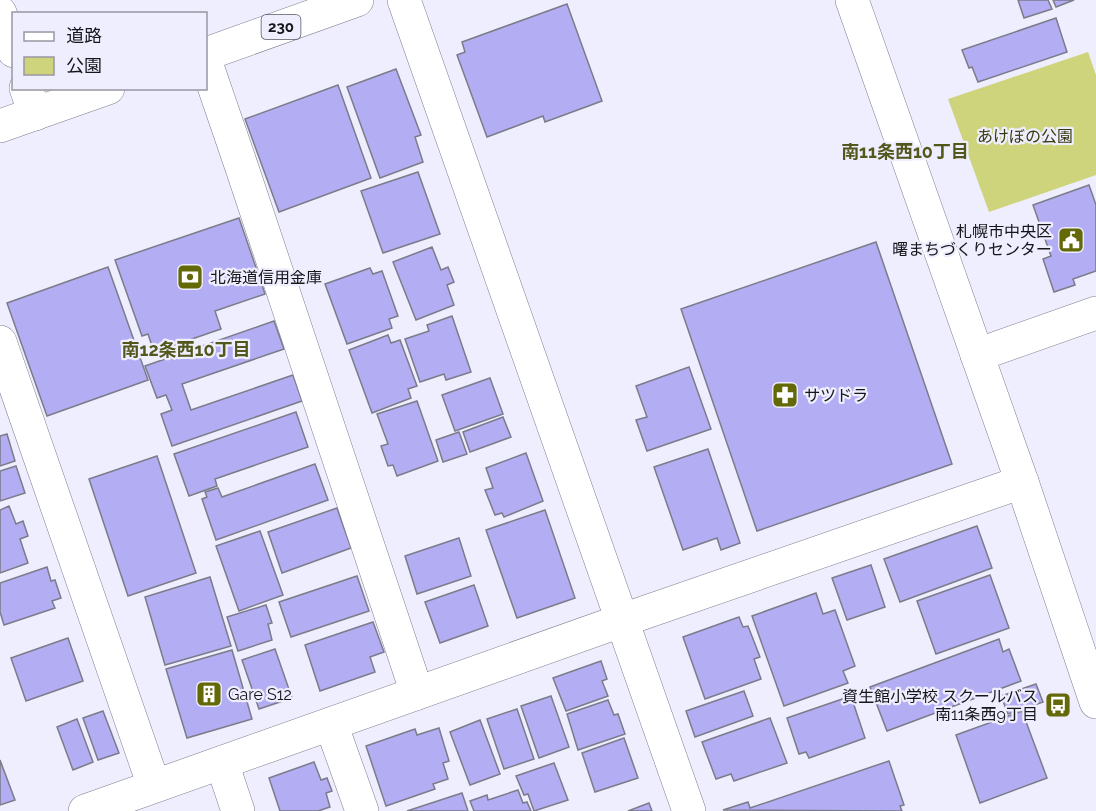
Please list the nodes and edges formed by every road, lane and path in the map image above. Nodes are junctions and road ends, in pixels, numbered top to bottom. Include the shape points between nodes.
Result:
1 (404, 0) edge
2 (852, 0) edge
3 (341, 3) edge
4 (0, 13) edge
5 (12, 46) edge
6 (207, 54) edge
7 (207, 66) edge
8 (96, 90) edge
9 (31, 101) edge
10 (0, 126) edge
11 (1096, 313) edge
12 (0, 342) edge
13 (977, 355) junction
14 (1022, 482) junction
15 (621, 621) junction
16 (417, 693) junction
17 (1096, 702) edge
18 (331, 724) junction
19 (222, 763) junction
20 (154, 786) junction
21 (85, 811) edge
22 (238, 811) edge
23 (362, 811) edge
24 (689, 811) edge

1 - 15 main road
2 - 13 main road
3 - 6 main road, 230
4 - 5 main road
7 - 16 main road
8 - 9 main road
9 - 10 main road
11 - 13 main road
12 - 20 main road
13 - 14 main road
14 - 15 main road
14 - 17 main road
15 - 16 main road
15 - 24 main road
16 - 18 main road
18 - 19 main road
18 - 23 main road
19 - 20 main road
19 - 22 main road
20 - 21 main road

